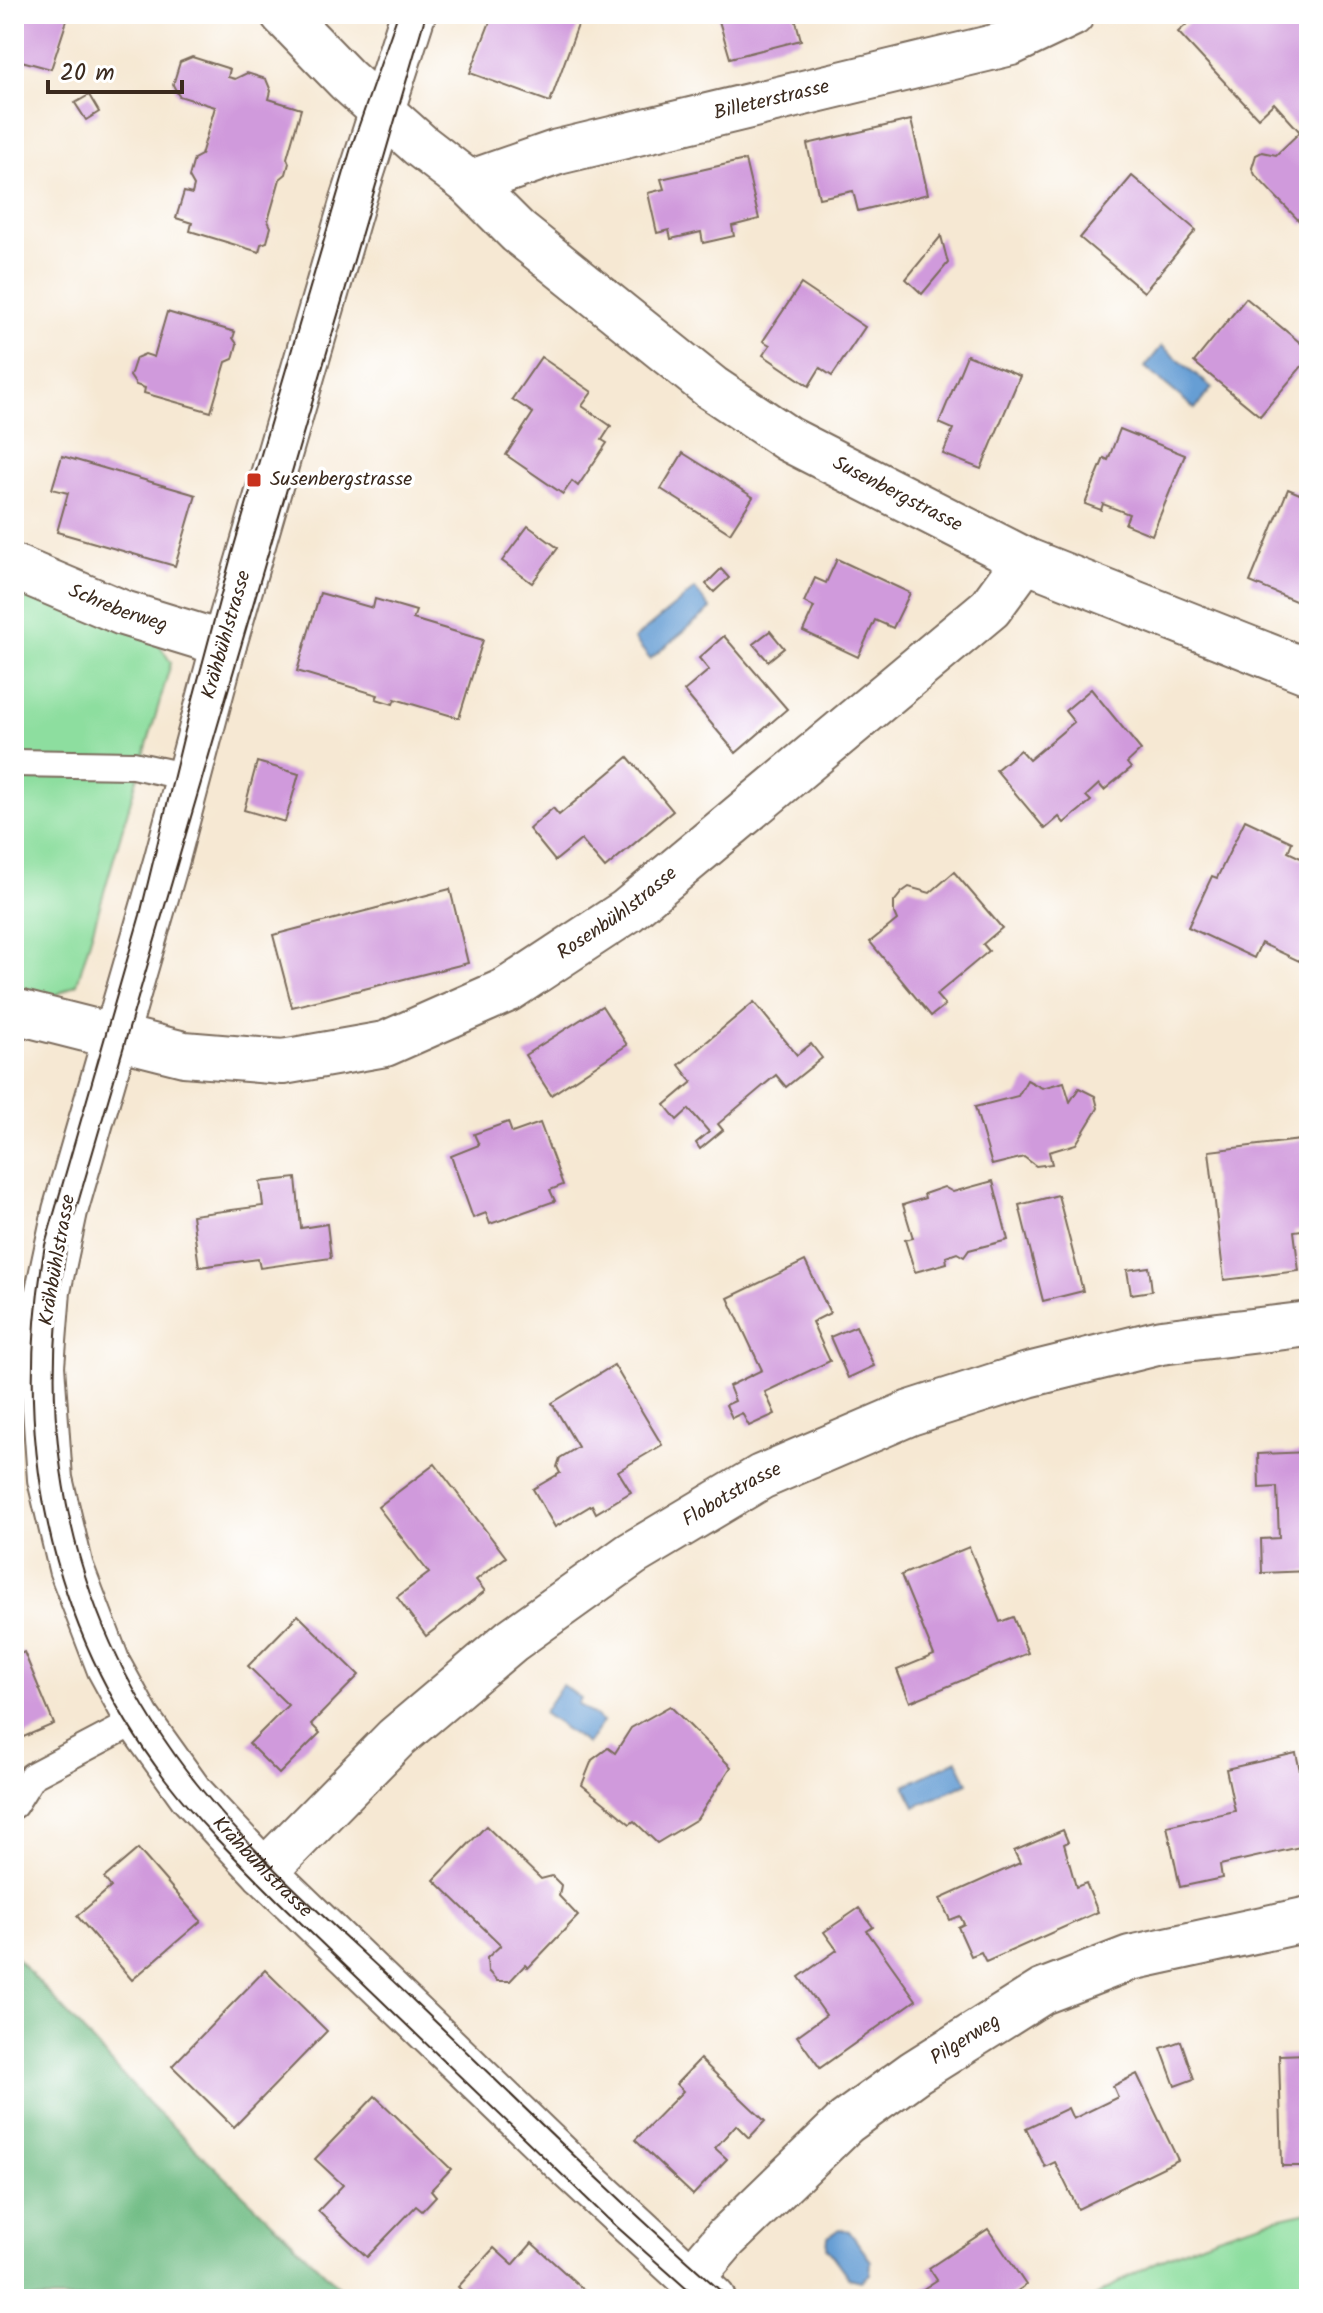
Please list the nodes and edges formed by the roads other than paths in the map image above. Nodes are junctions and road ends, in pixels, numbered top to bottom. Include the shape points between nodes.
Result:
1 (283, 14) edge
2 (413, 14) edge
3 (1072, 14) edge
4 (380, 109) junction
5 (469, 183) junction
6 (1025, 560) junction
7 (14, 567) edge
8 (224, 644) junction
9 (1309, 672) edge
10 (14, 763) edge
11 (188, 777) junction
12 (14, 1011) edge
13 (115, 1036) junction
14 (1309, 1324) edge
15 (138, 1720) junction
16 (14, 1805) edge
17 (264, 1872) junction
18 (1309, 1919) edge
19 (702, 2289) edge

1 - 4 street, Susenbergstrasse
2 - 4 street, Krähbühlstrasse
3 - 5 street, Billeterstrasse via 1011,43 558,152
4 - 5 street, Susenbergstrasse
4 - 8 street, Krähbühlstrasse
5 - 6 street, Susenbergstrasse via 518,232 724,397 788,439
6 - 9 street, Susenbergstrasse
6 - 13 street, Rosenbühlstrasse via 990,608 627,911 507,990 385,1044 283,1062 184,1054
7 - 8 street, Schreberweg via 123,613
8 - 11 street, Krähbühlstrasse
10 - 11 lane via 133,765
11 - 13 street, Krähbühlstrasse
12 - 13 street, Rosenbühlstrasse
13 - 15 street, Krähbühlstrasse via 56,1246 45,1326 43,1400 50,1479 71,1568 109,1667
14 - 17 street, Flobotstrasse via 1161,1342 1028,1375 910,1413 761,1477 632,1554 512,1640 396,1738
15 - 16 lane via 32,1776
15 - 17 street, Krähbühlstrasse via 198,1802
17 - 19 street, Krähbühlstrasse
18 - 19 street, Pilgerweg via 1130,1958 1042,1992 846,2122 726,2238

